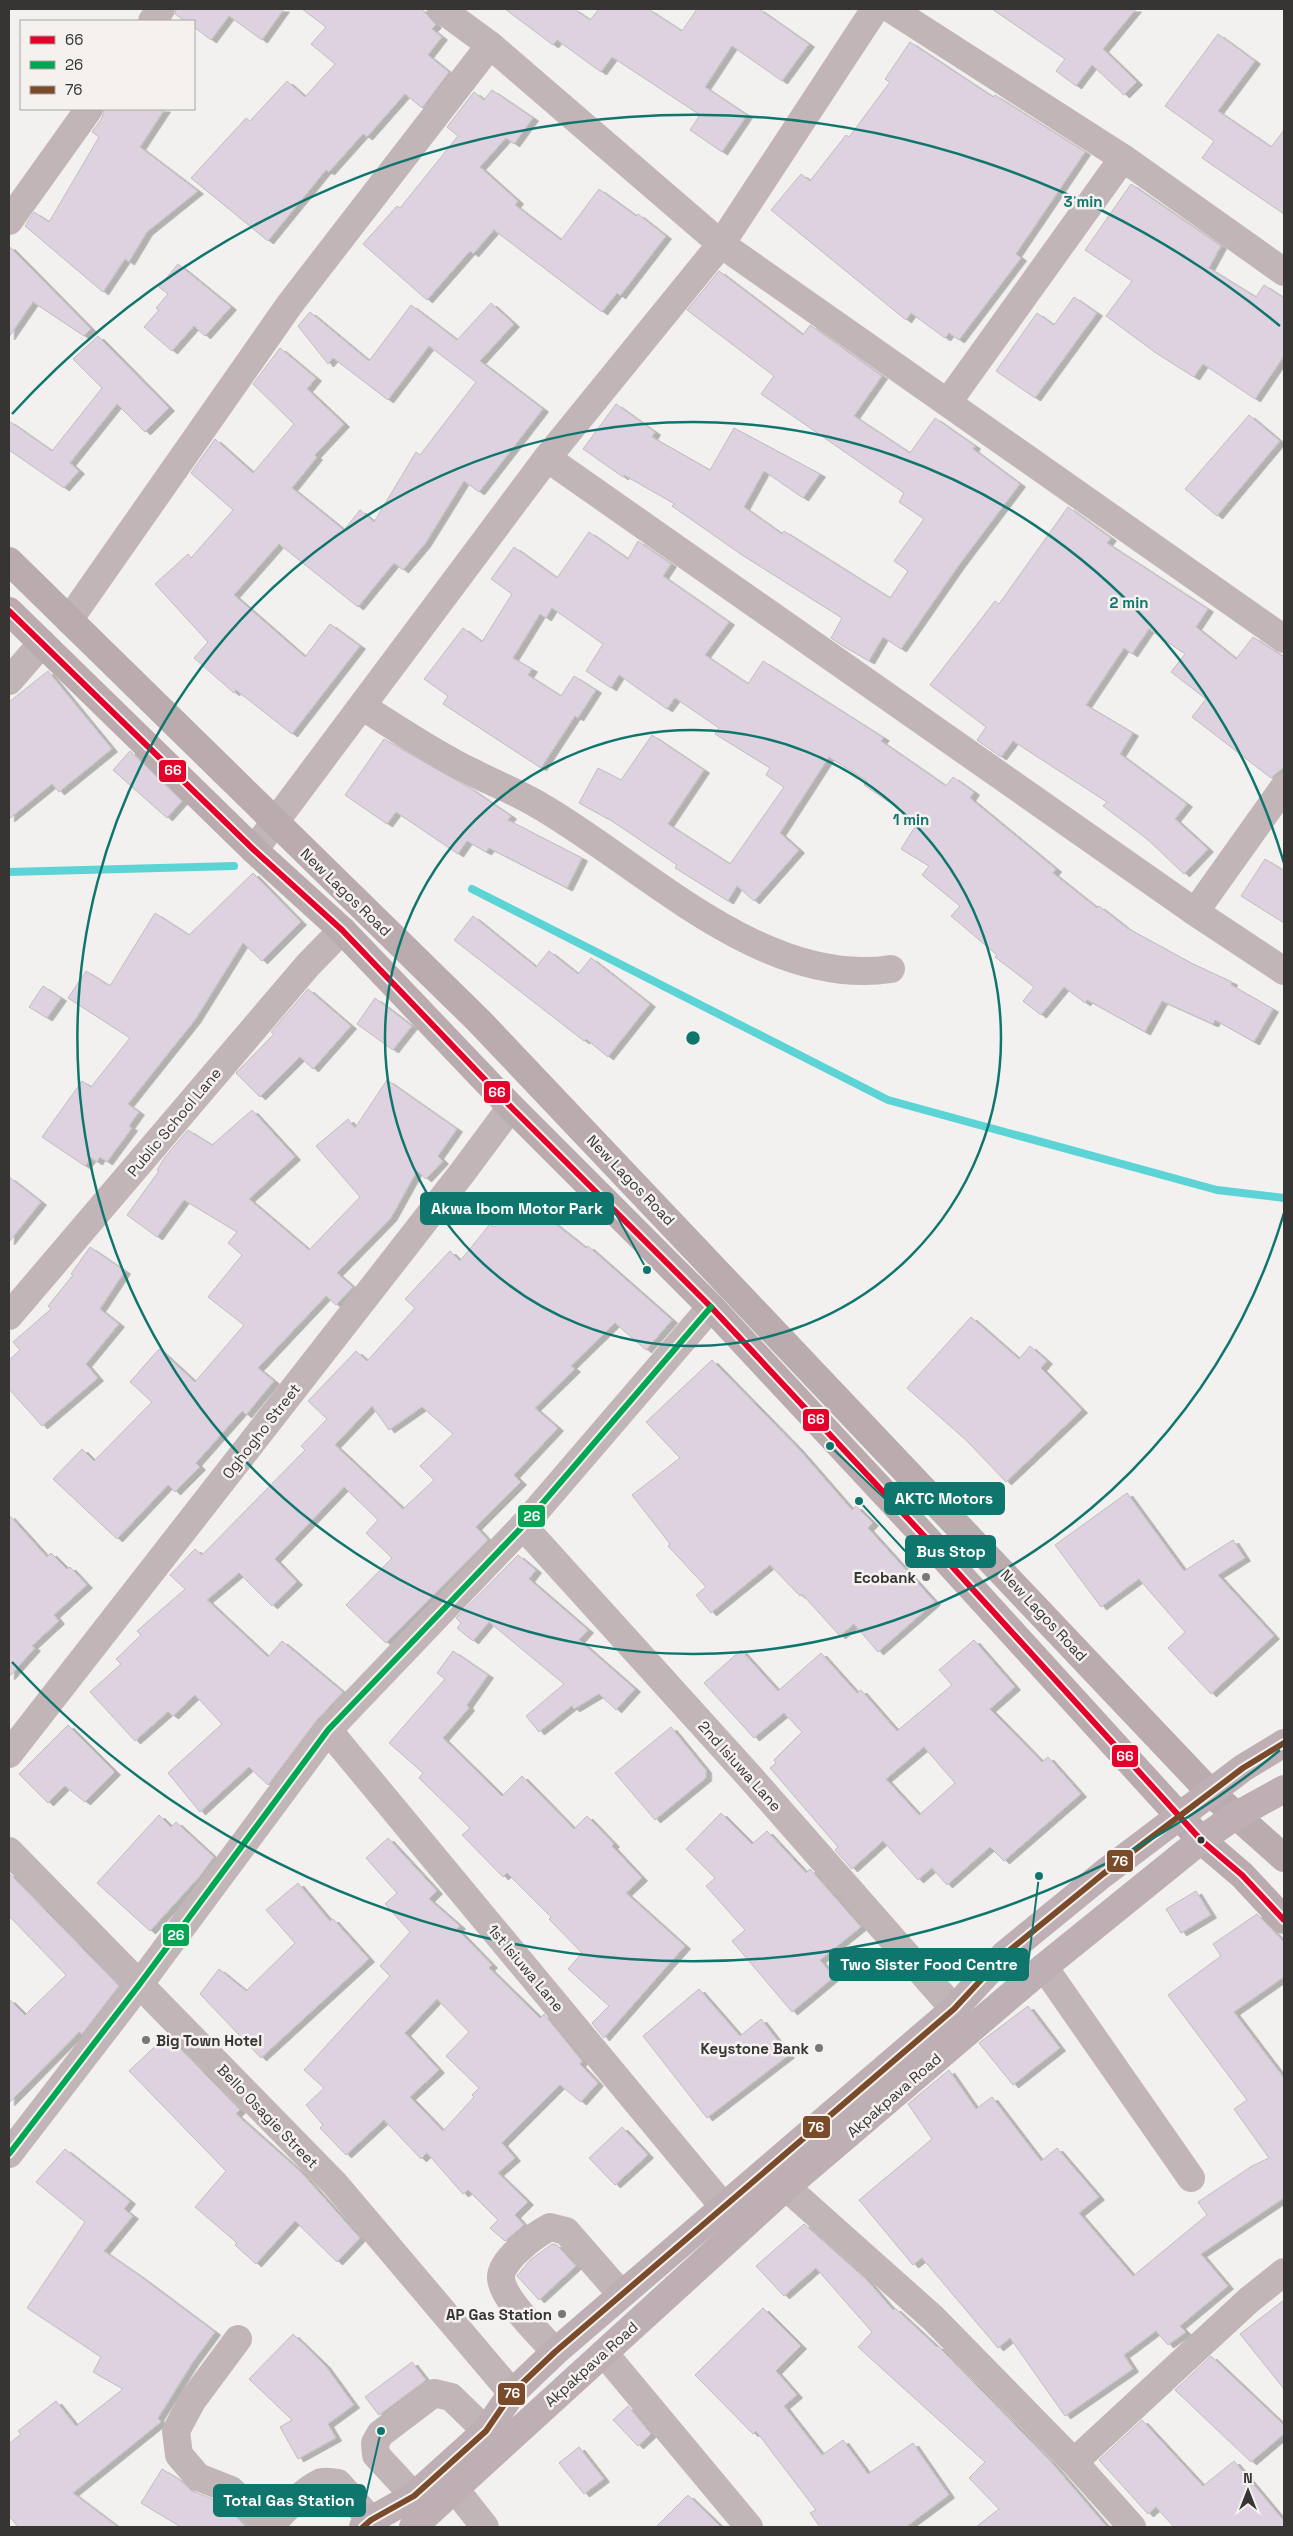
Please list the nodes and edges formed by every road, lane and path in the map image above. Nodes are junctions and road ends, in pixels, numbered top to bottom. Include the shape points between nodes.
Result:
1 (161, 9) edge
2 (441, 9) edge
3 (875, 9) edge
4 (891, 9) edge
5 (153, 20) edge
6 (490, 45) junction
7 (88, 110) edge
8 (1123, 158) junction
9 (9, 221) edge
10 (721, 244) junction
11 (1284, 272) edge
12 (948, 402) junction
13 (547, 458) junction
14 (9, 561) edge
15 (9, 611) edge
16 (69, 620) junction
17 (1284, 639) edge
18 (42, 643) junction
19 (9, 681) edge
20 (362, 707) junction
21 (1284, 787) edge
22 (275, 822) junction
23 (254, 850) junction
24 (1195, 912) junction
25 (342, 930) junction
26 (891, 969) dead end
27 (1284, 970) edge
28 (511, 1107) junction
29 (711, 1307) junction
30 (9, 1316) edge
31 (523, 1526) junction
32 (328, 1730) junction
33 (1284, 1743) edge
34 (9, 1754) edge
35 (1284, 1789) edge
36 (1211, 1793) junction
37 (1180, 1816) junction
38 (1235, 1816) junction
39 (1201, 1840) junction
40 (9, 1851) edge
41 (1284, 1858) edge
42 (1284, 1920) edge
43 (1044, 1967) junction
44 (140, 1985) junction
45 (954, 2009) junction
46 (9, 2154) edge
47 (1191, 2178) dead end
48 (786, 2187) junction
49 (723, 2206) junction
50 (1284, 2272) edge
51 (620, 2294) junction
52 (238, 2339) dead end
53 (555, 2352) junction
54 (604, 2353) junction
55 (512, 2393) junction
56 (486, 2431) junction
57 (1074, 2462) junction
58 (454, 2489) junction
59 (414, 2496) junction
60 (367, 2524) edge
61 (262, 2527) edge
62 (273, 2527) edge
63 (413, 2527) edge
64 (485, 2527) edge
65 (749, 2527) edge
66 (1132, 2527) edge

1 - 5 street
2 - 6 street
3 - 10 street
4 - 8 street
6 - 10 street
6 - 16 street via 290,304
7 - 9 street
8 - 11 street
8 - 12 street
10 - 12 street
10 - 13 street
12 - 17 street
13 - 20 street
13 - 24 street
14 - 16 main road, New Lagos Road
15 - 18 main road, New Lagos Road
16 - 22 main road, New Lagos Road
18 - 19 street
18 - 23 main road, New Lagos Road
20 - 22 street
20 - 26 street via 469,771 534,802 648,880 734,933 779,953 824,967 854,972
21 - 24 street
22 - 23 street
22 - 36 main road, New Lagos Road via 479,1021
23 - 25 main road, New Lagos Road
24 - 27 street
25 - 28 main road, New Lagos Road
25 - 30 street, Public School Lane via 308,965
28 - 29 main road, New Lagos Road
28 - 34 street, Oghogho Street
29 - 31 street
29 - 37 main road, New Lagos Road
31 - 32 street
31 - 45 street, 2nd Isiuwa Lane
32 - 44 street
32 - 49 street, 1st Isiuwa Lane
33 - 36 highway, Akpakpava Road via 1243,1768
35 - 38 highway, Akpakpava Road
36 - 37 highway, Akpakpava Road
36 - 38 main road, New Lagos Road
37 - 39 main road, New Lagos Road
37 - 45 highway, Akpakpava Road via 1005,1954
38 - 39 highway, Akpakpava Road
38 - 41 main road, New Lagos Road
39 - 42 main road, New Lagos Road via 1242,1874
39 - 43 highway, Akpakpava Road
40 - 44 street, Bello Osagie Street
43 - 47 street
43 - 48 highway, Akpakpava Road
44 - 46 street
44 - 55 street, Bello Osagie Street via 335,2184
45 - 49 highway, Akpakpava Road
48 - 54 highway, Akpakpava Road
48 - 57 street via 933,2318
49 - 51 highway, Akpakpava Road
50 - 57 street via 1249,2300
51 - 53 highway, Akpakpava Road
51 - 53 street via 566,2231 550,2227 537,2234 507,2261 500,2277 504,2291
52 - 61 street via 192,2401 176,2431 180,2455 198,2477 231,2490 260,2518
53 - 55 highway, Akpakpava Road
54 - 58 highway, Akpakpava Road
54 - 65 street
55 - 56 highway, Akpakpava Road
56 - 59 highway, Akpakpava Road
56 - 59 street via 451,2397 434,2393 380,2434 375,2443 376,2454
57 - 66 street
58 - 63 highway, Akpakpava Road
58 - 64 street
59 - 60 highway, Akpakpava Road
60 - 62 street via 338,2483 321,2482 278,2515

